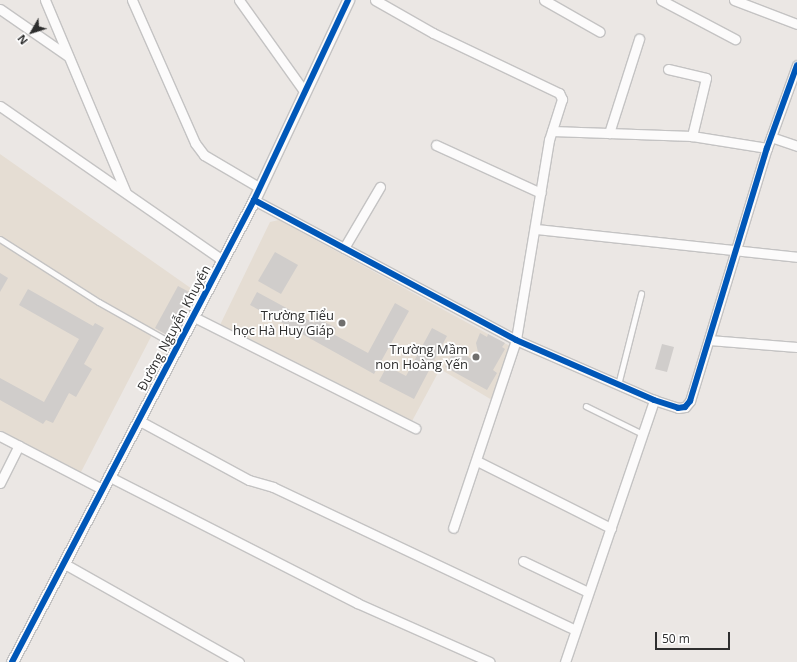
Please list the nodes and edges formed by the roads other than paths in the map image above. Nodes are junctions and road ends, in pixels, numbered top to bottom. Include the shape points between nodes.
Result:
1 (45, 0) edge
2 (132, 0) edge
3 (239, 0) edge
4 (348, 0) edge
5 (375, 0) edge
6 (544, 0) edge
7 (661, 0) edge
8 (734, 0) edge
9 (0, 9) edge
10 (797, 24) edge
11 (600, 32) dead end
12 (639, 39) dead end
13 (735, 39) dead end
14 (68, 56) junction
15 (797, 65) edge
16 (668, 69) dead end
17 (304, 91) junction
18 (0, 106) edge
19 (552, 131) junction
20 (609, 133) junction
21 (692, 136) junction
22 (771, 137) junction
23 (436, 145) dead end
24 (797, 146) edge
25 (767, 148) junction
26 (380, 187) dead end
27 (260, 188) junction
28 (541, 193) junction
29 (127, 194) junction
30 (254, 200) junction
31 (536, 229) junction
32 (0, 239) edge
33 (344, 248) junction
34 (736, 252) junction
35 (797, 257) edge
36 (222, 260) junction
37 (641, 294) dead end
38 (192, 316) junction
39 (516, 340) junction
40 (709, 340) junction
41 (177, 346) junction
42 (797, 347) edge
43 (618, 385) junction
44 (654, 400) junction
45 (586, 406) dead end
46 (138, 420) junction
47 (415, 428) dead end
48 (643, 434) junction
49 (0, 436) edge
50 (19, 445) junction
51 (477, 461) junction
52 (108, 476) junction
53 (0, 483) edge
54 (102, 489) junction
55 (453, 528) dead end
56 (611, 528) junction
57 (523, 561) dead end
58 (64, 563) junction
59 (588, 592) junction
60 (575, 630) junction
61 (12, 662) edge
62 (239, 662) edge
63 (490, 662) edge
64 (565, 662) edge

1 - 14 street
2 - 27 street via 204,155
3 - 17 street
4 - 17 street, Đường Nguyễn Khuyến
5 - 19 street via 433,33 558,93 562,99
6 - 11 street
7 - 13 street
8 - 10 street
9 - 14 street
12 - 20 street
14 - 29 street
15 - 22 street
16 - 21 street via 706,78
17 - 27 street, Đường Nguyễn Khuyến
18 - 29 street
19 - 20 street
19 - 28 street
20 - 21 street
21 - 25 street
22 - 24 street
22 - 25 street
23 - 28 street
25 - 34 street
26 - 33 street
27 - 30 street, Đường Nguyễn Khuyến
28 - 31 street
29 - 36 street
30 - 33 street
30 - 36 street, Đường Nguyễn Khuyến
31 - 34 street
31 - 39 street
32 - 41 lane via 92,298
33 - 39 street
34 - 35 street
34 - 40 street
36 - 38 street, Đường Nguyễn Khuyến
37 - 43 lane
38 - 41 street, Đường Nguyễn Khuyến
38 - 47 street
39 - 43 street
39 - 51 street
40 - 42 street
40 - 44 street via 690,401 685,407 678,408
41 - 46 street, Đường Nguyễn Khuyến
43 - 44 street
44 - 48 street
45 - 48 lane
46 - 52 street, Đường Nguyễn Khuyến
46 - 60 street via 250,480 273,487
48 - 56 street
49 - 50 street
50 - 53 street
50 - 54 street
51 - 55 street
51 - 56 street
52 - 54 street, Đường Nguyễn Khuyến
52 - 63 street via 357,603
54 - 58 street, Đường Nguyễn Khuyến
56 - 59 street
57 - 59 street
58 - 61 street, Đường Nguyễn Khuyến
58 - 62 street
59 - 60 street
60 - 64 street

